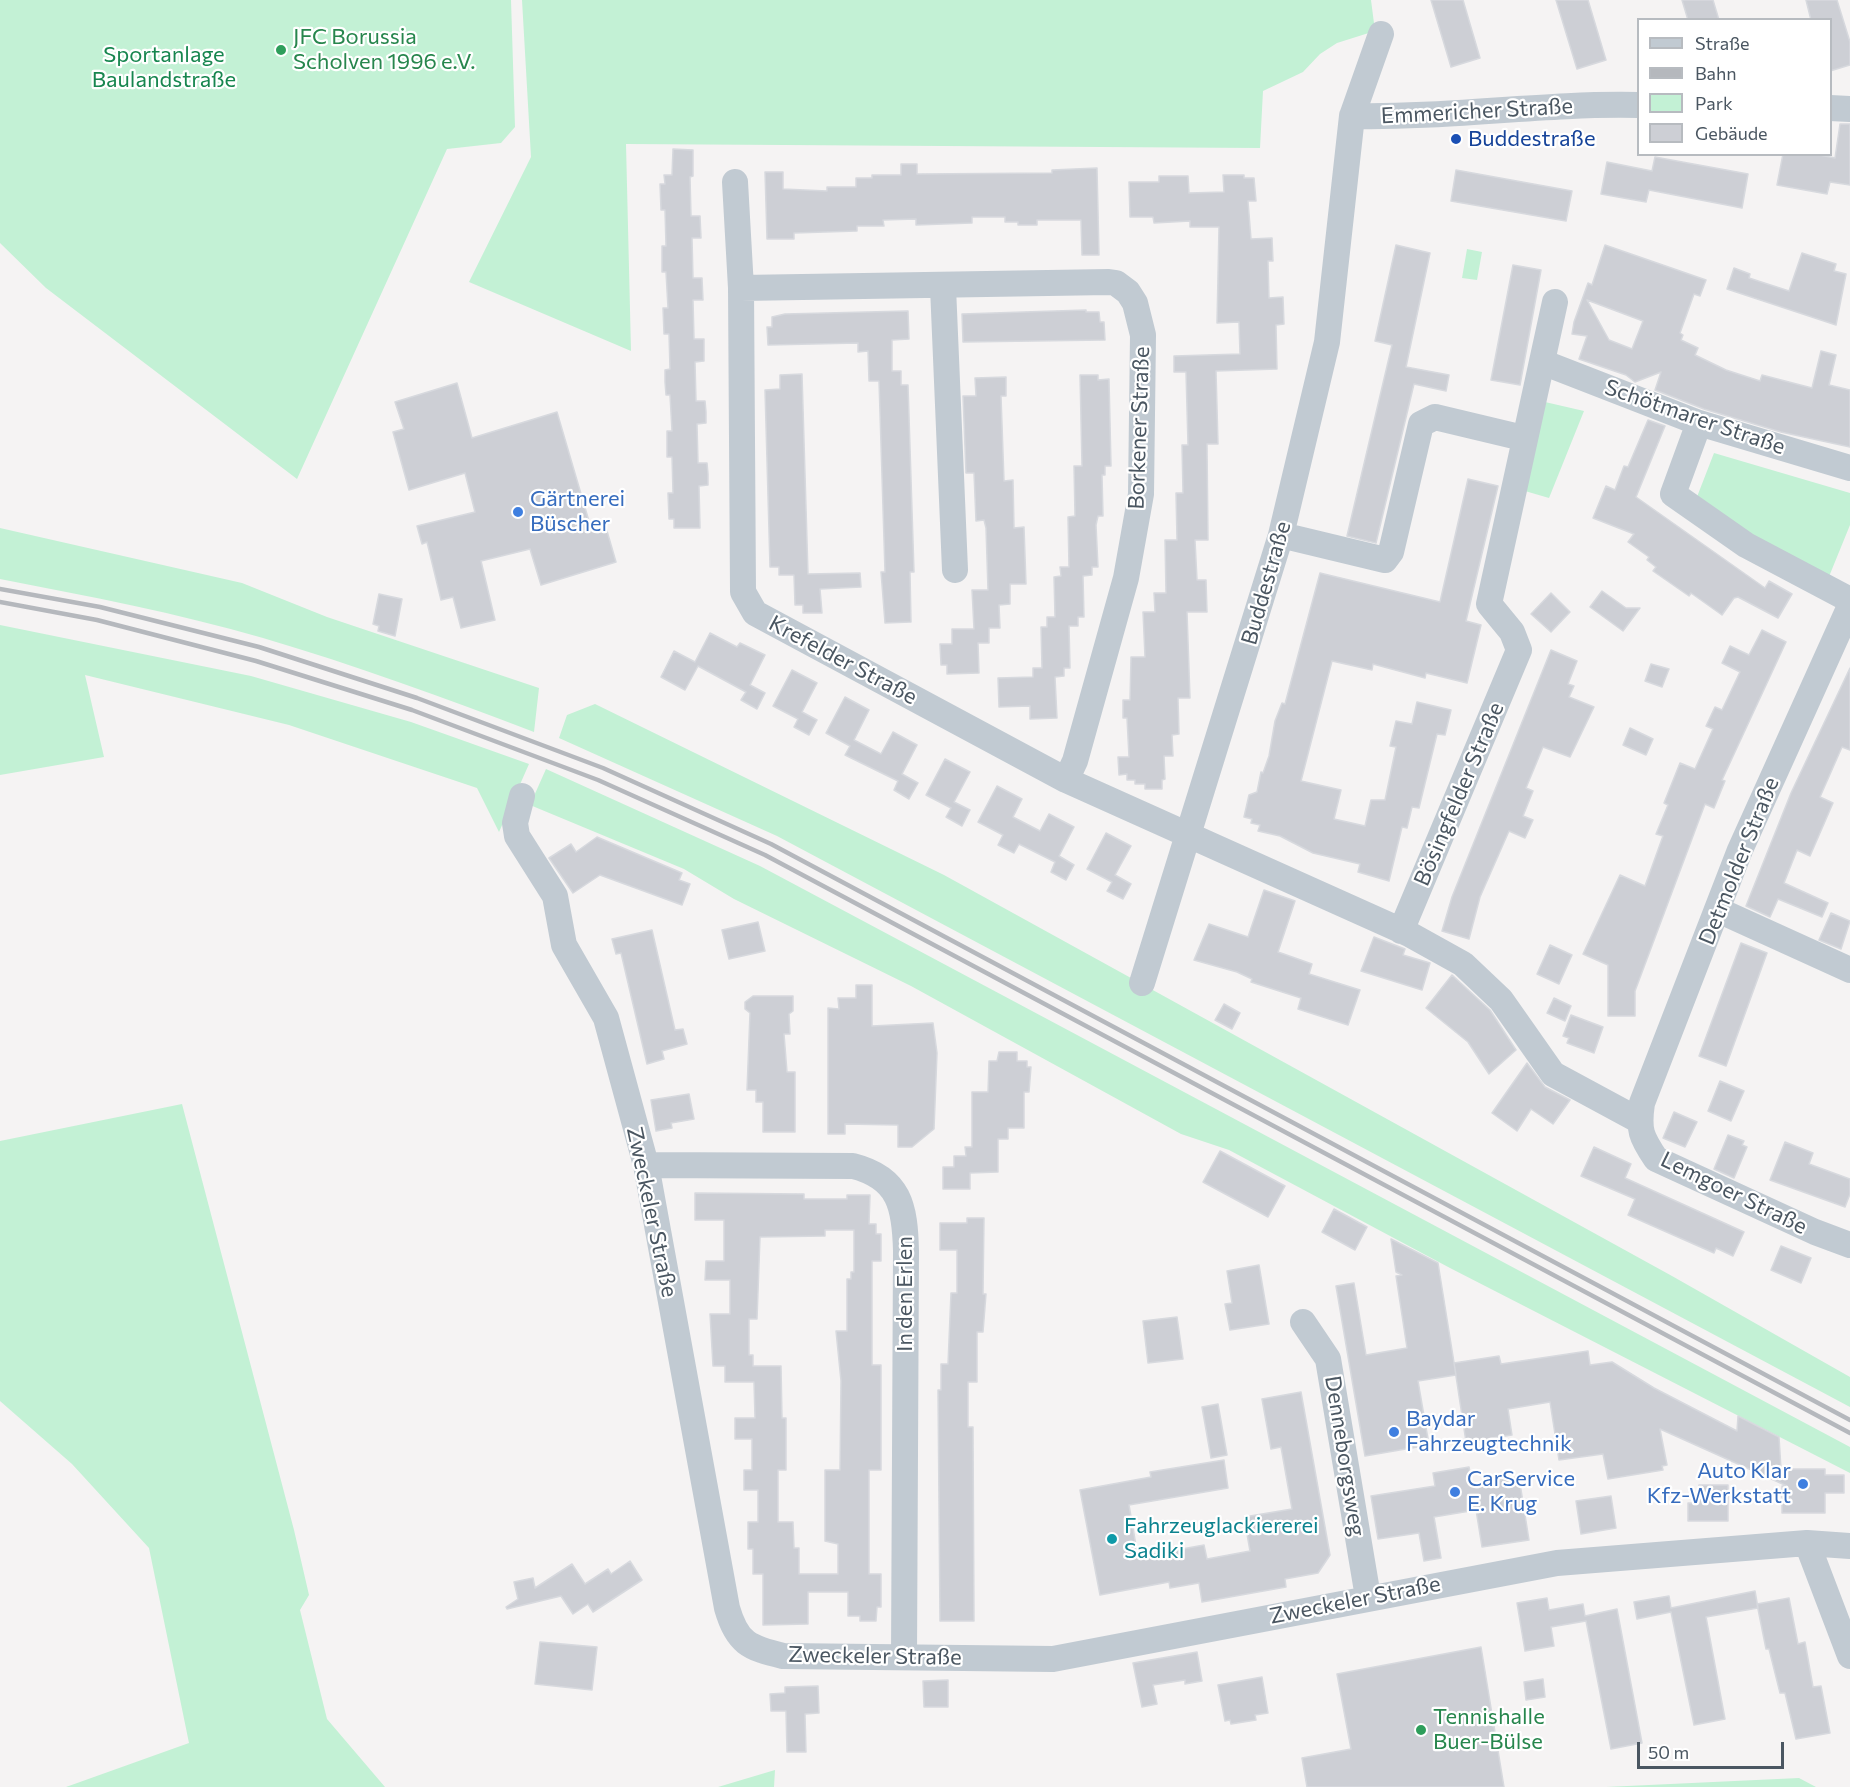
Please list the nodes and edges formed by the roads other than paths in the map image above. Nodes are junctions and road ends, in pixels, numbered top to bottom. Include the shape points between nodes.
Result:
1 (1381, 34) dead end
2 (1637, 105) edge
3 (1832, 108) edge
4 (1850, 109) edge
5 (1352, 116) junction
6 (735, 182) dead end
7 (943, 287) junction
8 (741, 288) junction
9 (1555, 302) dead end
10 (1542, 362) junction
11 (1699, 423) junction
12 (1523, 438) junction
13 (1850, 468) edge
14 (1281, 535) junction
15 (955, 570) dead end
16 (1850, 600) edge
17 (1850, 606) edge
18 (1066, 780) junction
19 (522, 796) dead end
20 (1189, 837) junction
21 (1718, 910) junction
22 (1401, 931) junction
23 (1850, 970) edge
24 (1142, 983) dead end
25 (1640, 1121) junction
26 (646, 1165) junction
27 (1850, 1245) edge
28 (1304, 1322) dead end
29 (1807, 1543) junction
30 (1850, 1545) edge
31 (1368, 1597) junction
32 (904, 1656) junction
33 (1850, 1656) edge

1 - 5 street, Buddestraße
2 - 5 street, Emmericher Straße via 1505,109 1411,117
3 - 4 street
5 - 14 street, Buddestraße via 1327,342
6 - 8 street, Krefelder Straße
7 - 8 street, Borkener Straße
7 - 15 street
7 - 18 street, Borkener Straße via 1116,283 1135,303 1143,335 1141,494 1126,578 1075,761
8 - 18 street, Krefelder Straße via 743,592 755,613
9 - 10 street, Bösingfelder Straße
10 - 11 street, Schötmarer Straße
10 - 12 street, Bösingfelder Straße
11 - 13 street, Schötmarer Straße
11 - 16 street via 1673,494 1746,546
12 - 14 street via 1435,417 1421,424 1385,560
12 - 22 street, Bösingfelder Straße via 1489,604 1512,632 1519,650
14 - 20 street, Buddestraße
17 - 21 street, Detmolder Straße via 1740,850
18 - 20 street, Krefelder Straße
19 - 26 street, Zweckeler Straße via 515,823 517,836 555,896 564,945 606,1018
20 - 22 street
20 - 24 street, Buddestraße
21 - 23 street
21 - 25 street, Detmolder Straße via 1642,1103
22 - 25 street via 1463,964 1493,993 1552,1074
25 - 27 street, Lemgoer Straße via 1642,1138 1656,1159
26 - 32 street, Zweckeler Straße via 733,1629 744,1642 783,1656
26 - 32 street, In den Erlen via 853,1166 869,1170 894,1189 904,1218 906,1251
28 - 31 street, Denneborgsweg via 1328,1359
29 - 30 street, Zweckeler Straße
29 - 31 street, Zweckeler Straße via 1557,1563
29 - 33 street
31 - 32 street, Zweckeler Straße via 1053,1659

